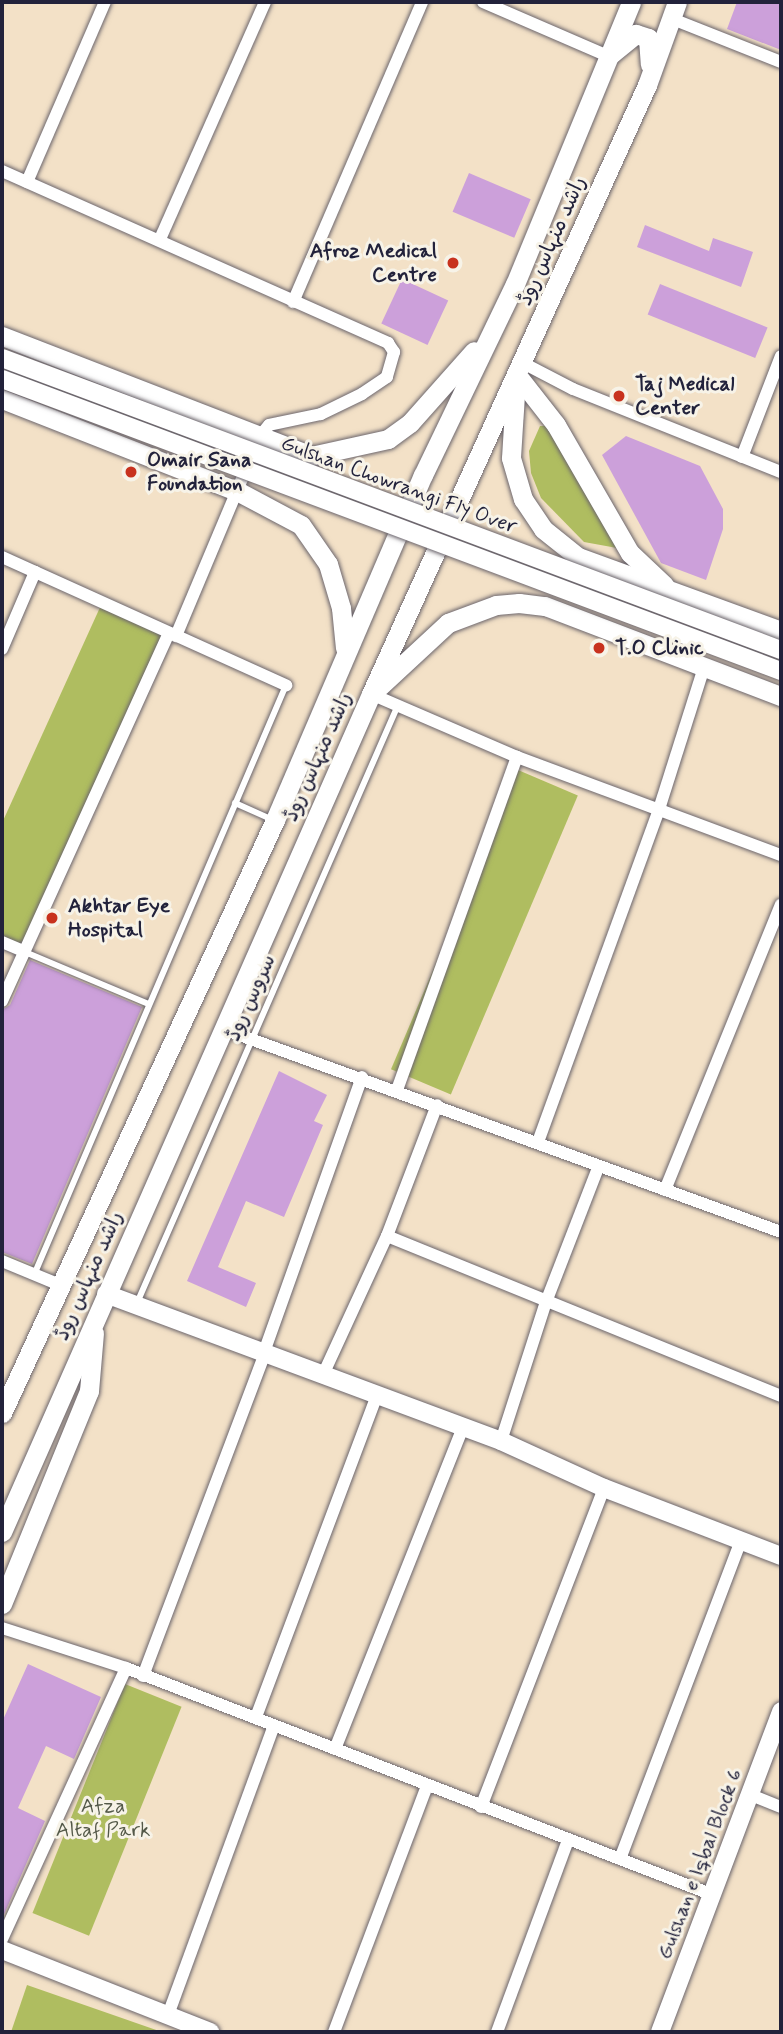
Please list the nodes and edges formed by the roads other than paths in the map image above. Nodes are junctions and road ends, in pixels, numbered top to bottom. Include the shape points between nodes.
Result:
1 (105, 2) edge
2 (265, 2) edge
3 (422, 2) edge
4 (483, 2) edge
5 (631, 2) edge
6 (674, 10) edge
7 (608, 56) junction
8 (781, 62) edge
9 (647, 85) junction
10 (2, 171) edge
11 (27, 182) junction
12 (160, 239) junction
13 (293, 302) junction
14 (492, 329) junction
15 (2, 336) edge
16 (781, 356) edge
17 (2, 358) edge
18 (520, 369) junction
19 (2, 379) edge
20 (2, 399) edge
21 (260, 436) junction
22 (742, 457) junction
23 (781, 472) edge
24 (239, 492) junction
25 (2, 557) edge
26 (35, 572) junction
27 (673, 593) junction
28 (781, 631) edge
29 (173, 634) junction
30 (2, 649) edge
31 (345, 649) junction
32 (781, 650) edge
33 (704, 667) junction
34 (781, 671) edge
35 (286, 685) joint
36 (371, 694) junction
37 (781, 696) edge
38 (398, 705) junction
39 (517, 757) junction
40 (235, 803) junction
41 (660, 806) junction
42 (275, 820) junction
43 (781, 855) edge
44 (781, 905) edge
45 (2, 942) edge
46 (25, 952) junction
47 (2, 1001) edge
48 (149, 1004) junction
49 (223, 1028) junction
50 (251, 1042) junction
51 (362, 1077) junction
52 (397, 1090) junction
53 (437, 1105) junction
54 (538, 1143) junction
55 (598, 1168) junction
56 (665, 1190) junction
57 (781, 1231) edge
58 (387, 1236) junction
59 (2, 1261) edge
60 (34, 1275) junction
61 (60, 1285) junction
62 (106, 1294) junction
63 (546, 1302) junction
64 (136, 1305) junction
65 (96, 1318) junction
66 (263, 1355) junction
67 (322, 1377) junction
68 (377, 1395) junction
69 (781, 1396) edge
70 (2, 1413) edge
71 (463, 1427) junction
72 (501, 1441) junction
73 (604, 1488) junction
74 (2, 1532) edge
75 (741, 1541) junction
76 (781, 1556) edge
77 (2, 1604) edge
78 (2, 1628) edge
79 (126, 1668) junction
80 (143, 1676) junction
81 (781, 1711) edge
82 (256, 1717) junction
83 (274, 1726) junction
84 (335, 1749) junction
85 (427, 1786) junction
86 (751, 1796) junction
87 (481, 1807) junction
88 (781, 1807) edge
89 (568, 1840) junction
90 (620, 1859) junction
91 (713, 1895) junction
92 (2, 1939) edge
93 (2, 1950) edge
94 (168, 2015) junction
95 (211, 2032) edge
96 (334, 2032) edge
97 (498, 2032) edge
98 (660, 2032) edge

1 - 11 street
2 - 12 street
3 - 13 street
4 - 7 street
5 - 7 main road, راشد منہاس روڈ
6 - 8 street
6 - 9 main road, راشد منہاس روڈ
7 - 9 main road via 636,34 648,38 652,48
7 - 14 main road, راشد منہاس روڈ
9 - 18 main road, راشد منہاس روڈ
10 - 11 street
11 - 12 street
12 - 13 street
13 - 21 street via 388,343 395,362 387,377 362,394 321,414 269,425
14 - 21 main road via 410,423 388,439 311,456
14 - 31 main road, راشد منہاس روڈ
15 - 21 main road
16 - 22 street
17 - 32 main road, Gulshan Chowrangi Fly Over, bridge
18 - 22 street
18 - 27 main road via 630,553
18 - 27 main road via 511,458 523,499 543,529 578,557
18 - 36 main road, راشد منہاس روڈ
19 - 34 main road, Gulshan Chowrangi Fly Over, bridge
20 - 24 main road
21 - 24 street
22 - 23 street
24 - 29 street
24 - 31 main road via 301,525 328,564 341,608
25 - 26 street
26 - 29 street
26 - 30 street
27 - 28 main road
29 - 35 street
29 - 46 street
31 - 42 main road, راشد منہاس روڈ
33 - 36 main road via 545,606 496,605 449,623
33 - 37 main road
33 - 41 street
35 - 40 lane
36 - 38 street
36 - 49 main road, راشد منہاس روڈ
38 - 39 street
38 - 50 lane, سروس روڈ
39 - 41 street
39 - 52 street
40 - 42 lane
40 - 48 lane
41 - 43 street
41 - 54 street
42 - 61 main road, راشد منہاس روڈ
44 - 56 street
45 - 46 street
46 - 47 street
46 - 48 lane
48 - 60 lane
49 - 50 street
49 - 62 main road, راشد منہاس روڈ
50 - 51 street
50 - 64 lane, سروس روڈ
51 - 52 street
51 - 66 street
52 - 53 street
53 - 54 street
53 - 58 street
54 - 55 street
55 - 56 street
55 - 63 street
56 - 57 street
58 - 63 street
58 - 67 street
59 - 60 street
60 - 61 street
61 - 70 main road, راشد منہاس روڈ
62 - 64 main road
62 - 65 main road, راشد منہاس روڈ
63 - 69 street
63 - 72 street
64 - 66 main road
65 - 74 main road, راشد منہاس روڈ
65 - 77 main road via 89,1391
66 - 67 main road
66 - 80 street
67 - 68 main road
68 - 71 main road
68 - 82 street
71 - 72 main road
71 - 84 street
72 - 73 main road
73 - 75 main road
73 - 87 street
75 - 76 main road
75 - 90 street
78 - 79 street
79 - 80 street
79 - 92 street
80 - 82 street
81 - 86 main road, Gulshan e Iqbal Block 6
82 - 83 street
83 - 84 street
83 - 94 street
84 - 85 street
85 - 87 street
85 - 96 street
86 - 88 street
86 - 91 main road, Gulshan e Iqbal Block 6
87 - 89 street
89 - 90 street
89 - 97 street
90 - 91 street
91 - 98 main road, Gulshan e Iqbal Block 6
93 - 94 main road
94 - 95 main road

